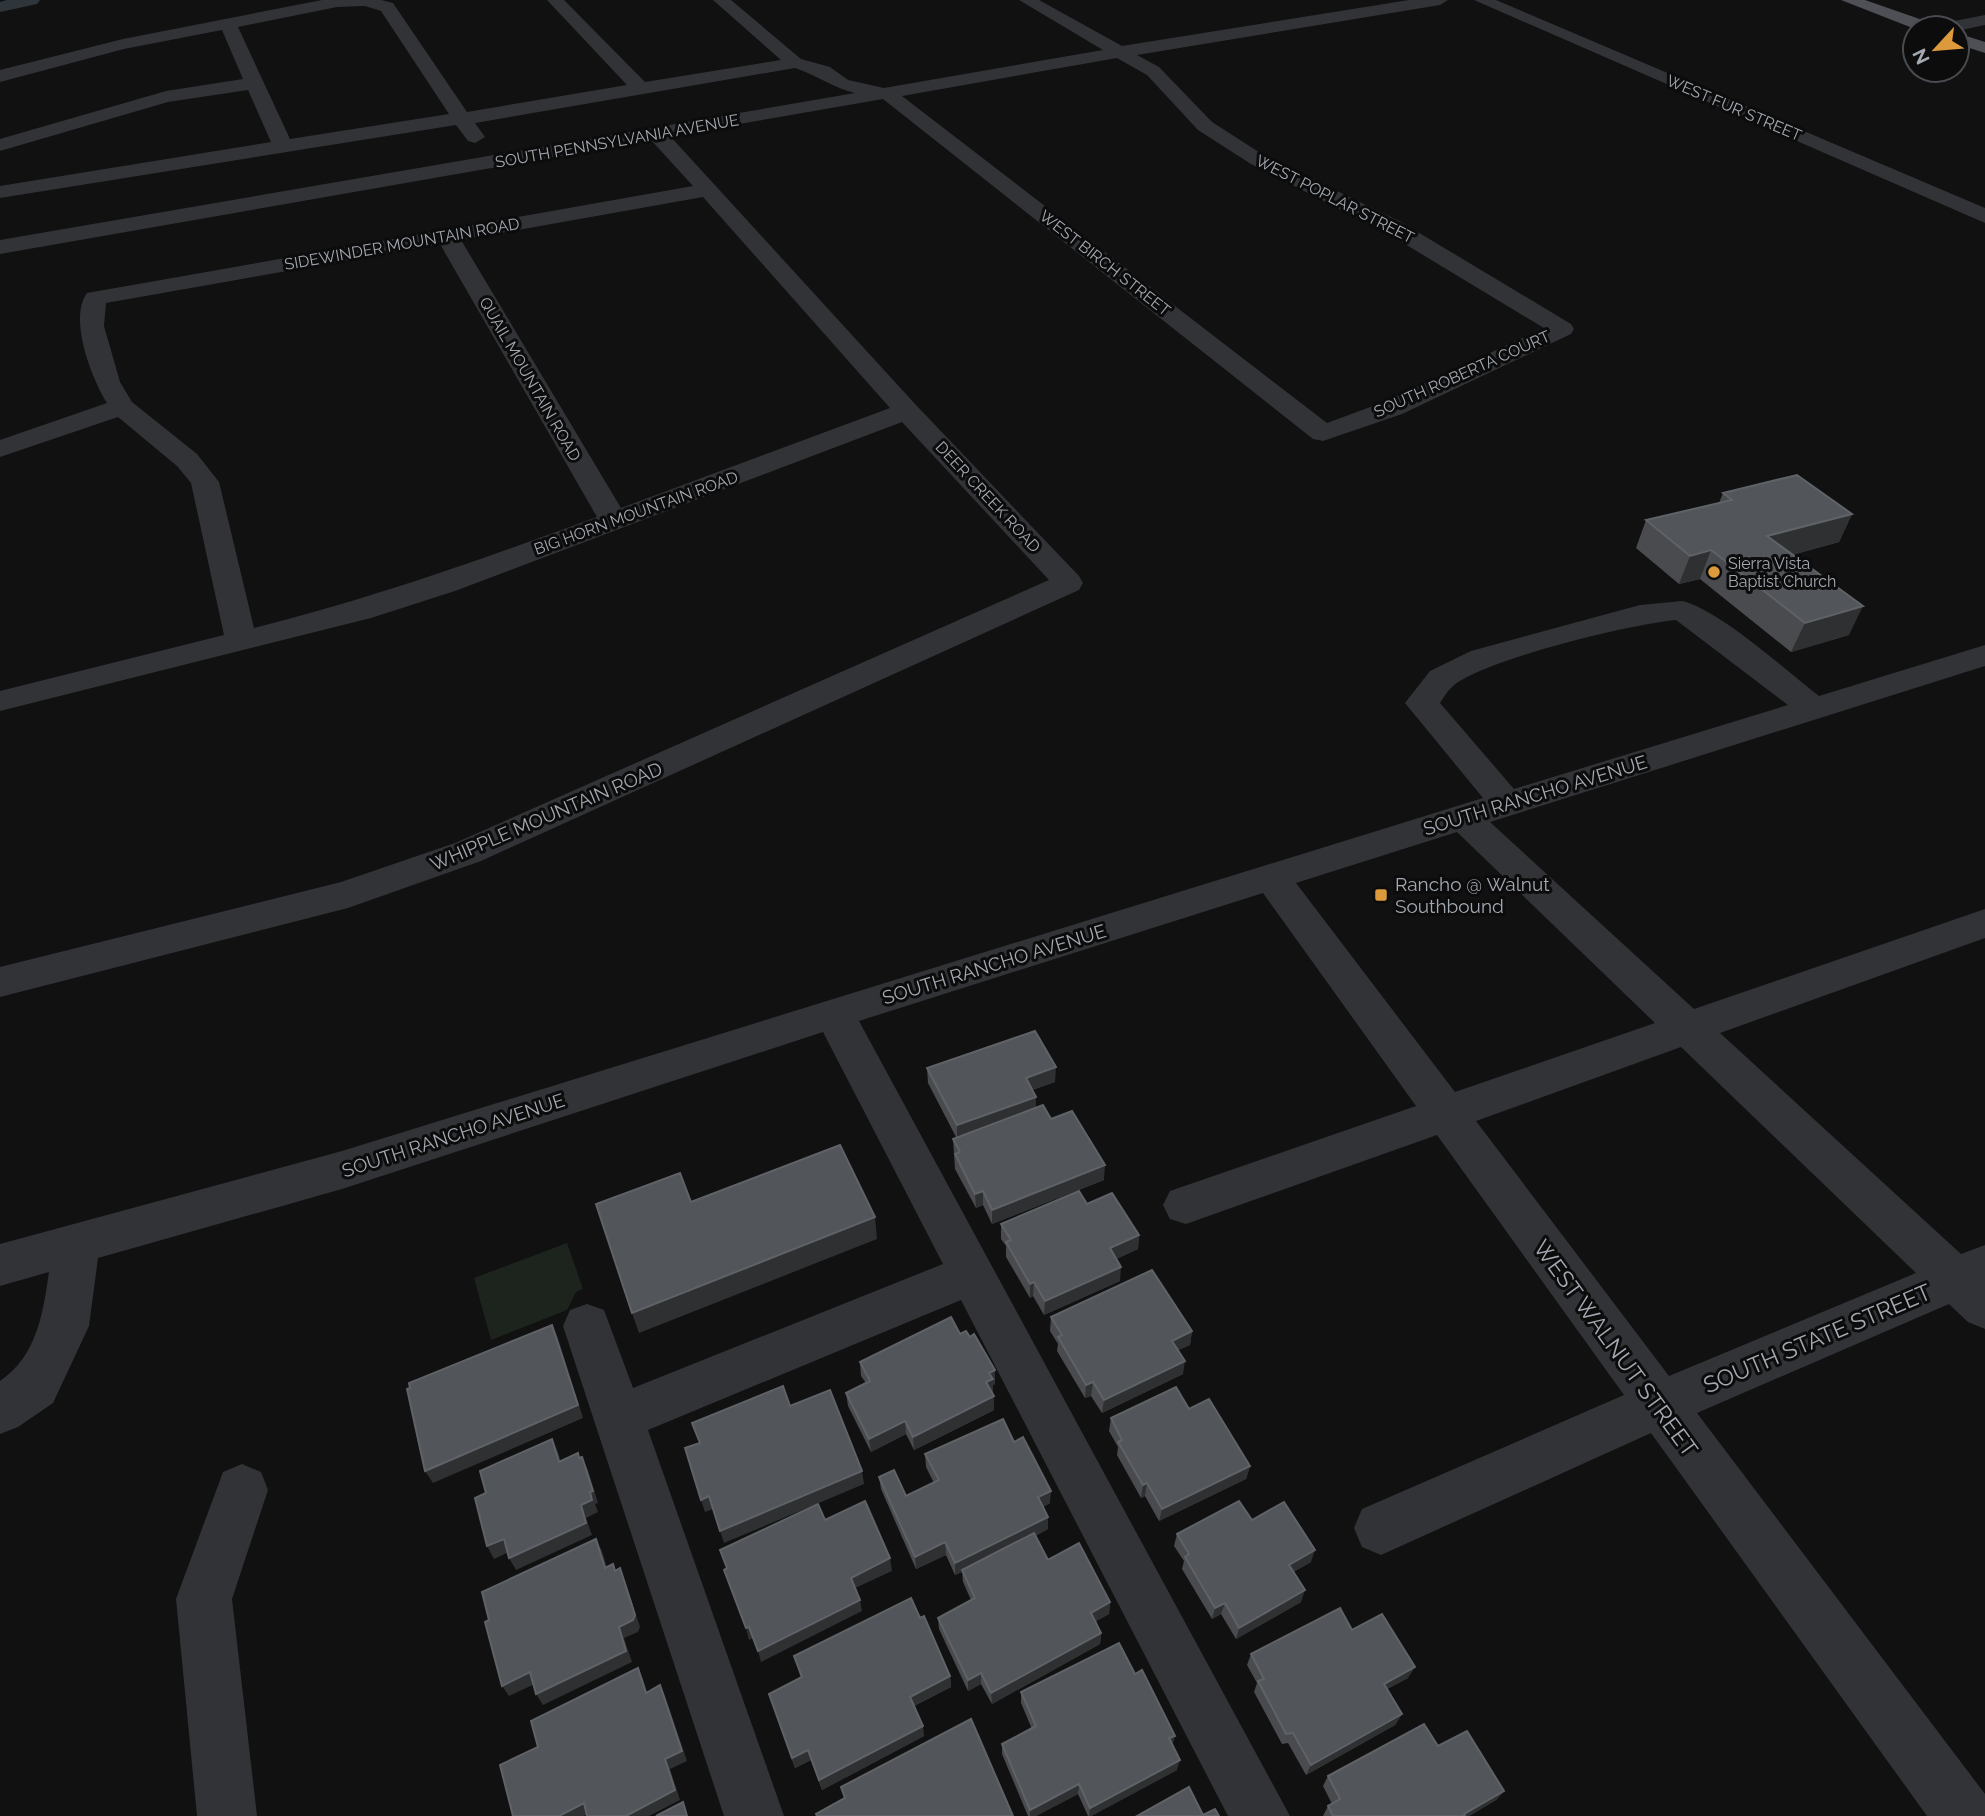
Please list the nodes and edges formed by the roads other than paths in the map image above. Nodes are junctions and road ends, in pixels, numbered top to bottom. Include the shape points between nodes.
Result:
1 (555, 0) edge
2 (721, 0) edge
3 (1027, 0) edge
4 (1440, 0) edge
5 (1482, 0) edge
6 (1849, 0) edge
7 (1901, 18) edge
8 (228, 23) junction
9 (1121, 52) junction
10 (794, 63) junction
11 (0, 76) edge
12 (254, 83) junction
13 (639, 88) junction
14 (888, 94) junction
15 (461, 118) junction
16 (657, 134) junction
17 (475, 137) dead end
18 (0, 145) edge
19 (283, 147) junction
20 (708, 190) junction
21 (0, 192) edge
22 (1985, 216) edge
23 (447, 236) junction
24 (0, 247) edge
25 (1562, 329) joint
26 (122, 407) junction
27 (907, 411) junction
28 (1323, 433) joint
29 (0, 449) edge
30 (614, 521) junction
31 (1068, 583) joint
32 (241, 642) junction
33 (1985, 655) edge
34 (0, 701) edge
35 (1812, 707) junction
36 (1507, 804) junction
37 (1463, 817) junction
38 (1272, 878) junction
39 (1985, 923) edge
40 (0, 982) edge
41 (834, 1013) junction
42 (1687, 1027) junction
43 (1444, 1114) junction
44 (1186, 1205) dead end
45 (76, 1244) junction
46 (0, 1265) edge
47 (973, 1273) junction
48 (1975, 1284) edge
49 (587, 1326) dead end
50 (1658, 1405) junction
51 (0, 1410) edge
52 (619, 1418) junction
53 (242, 1490) dead end
54 (1381, 1528) dead end
55 (227, 1816) edge
56 (754, 1816) edge
57 (1260, 1816) edge
58 (1964, 1816) edge

1 - 13 street
2 - 10 street
3 - 9 street, WEST POPLAR STREET
4 - 9 street, SOUTH PENNSYLVANIA AVENUE
5 - 22 street, WEST FUR STREET
6 - 7 main road
8 - 11 street
8 - 12 street
8 - 15 street via 337,2 378,3 387,7
9 - 14 street, SOUTH PENNSYLVANIA AVENUE
9 - 25 street, WEST POPLAR STREET via 1167,82 1205,126 1258,160 1394,227
10 - 13 street
10 - 14 street via 824,71 842,85
12 - 18 street via 166,97
12 - 19 street
13 - 15 street
14 - 16 street, SOUTH PENNSYLVANIA AVENUE
14 - 28 street, WEST BIRCH STREET
15 - 17 street
15 - 19 street
16 - 20 street
16 - 24 street, SOUTH PENNSYLVANIA AVENUE
19 - 21 street
20 - 23 street, SIDEWINDER MOUNTAIN ROAD
20 - 27 street
23 - 26 street, SIDEWINDER MOUNTAIN ROAD via 95,298 92,326 96,349
23 - 30 street, QUAIL MOUNTAIN ROAD
25 - 28 street, SOUTH ROBERTA COURT via 1393,408
26 - 29 street
26 - 32 street via 187,460 205,482
27 - 30 street, BIG HORN MOUNTAIN ROAD
27 - 31 street, DEER CREEK ROAD
30 - 32 street, BIG HORN MOUNTAIN ROAD via 444,584
31 - 40 street, WHIPPLE MOUNTAIN ROAD via 435,865 348,894
32 - 34 street, BIG HORN MOUNTAIN ROAD
33 - 35 street, SOUTH RANCHO AVENUE
35 - 36 street, SOUTH RANCHO AVENUE
35 - 36 street via 1682,610 1640,614 1482,658 1441,678 1422,703
36 - 37 street, SOUTH RANCHO AVENUE
37 - 38 street, SOUTH RANCHO AVENUE
37 - 42 street
38 - 41 street, SOUTH RANCHO AVENUE
38 - 43 street, WEST WALNUT STREET
39 - 42 street
41 - 45 street, SOUTH RANCHO AVENUE via 342,1170
41 - 47 street
42 - 43 street
42 - 48 street
43 - 44 street
43 - 50 street, WEST WALNUT STREET
45 - 46 street, SOUTH RANCHO AVENUE
45 - 51 street via 65,1326 35,1387
47 - 52 street
47 - 57 street
48 - 50 street, SOUTH STATE STREET
49 - 52 street
50 - 54 street, SOUTH STATE STREET
50 - 58 street, WEST WALNUT STREET
52 - 56 street
53 - 55 street via 204,1599

